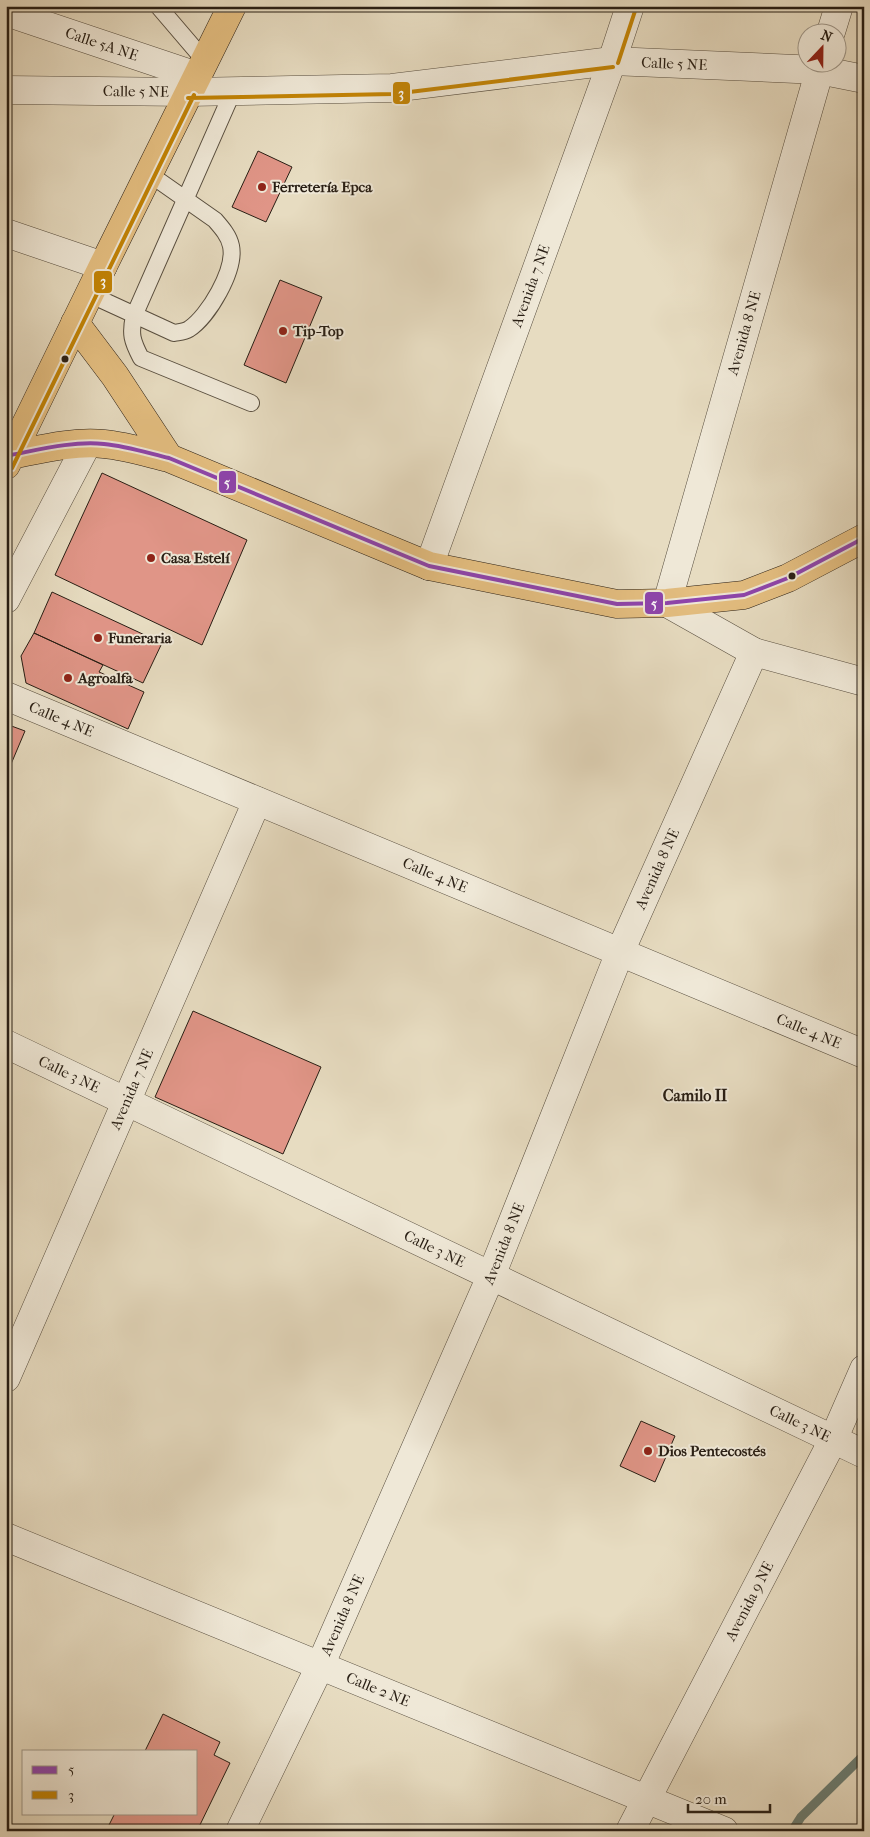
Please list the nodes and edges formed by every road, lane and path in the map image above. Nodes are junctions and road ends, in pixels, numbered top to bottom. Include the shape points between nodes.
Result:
1 (158, 6) edge
2 (232, 6) edge
3 (630, 6) edge
4 (839, 6) edge
5 (6, 12) edge
6 (834, 22) edge
7 (612, 61) junction
8 (798, 65) edge
9 (818, 72) edge
10 (840, 72) edge
11 (197, 76) junction
12 (864, 79) edge
13 (6, 90) edge
14 (233, 91) junction
15 (148, 173) junction
16 (186, 200) junction
17 (6, 233) edge
18 (102, 266) junction
19 (89, 294) junction
20 (134, 316) junction
21 (75, 323) junction
22 (251, 403) dead end
23 (87, 444) junction
24 (169, 458) junction
25 (9, 460) edge
26 (864, 538) edge
27 (430, 566) junction
28 (6, 599) edge
29 (667, 603) junction
30 (754, 652) junction
31 (864, 682) edge
32 (6, 696) edge
33 (257, 801) junction
34 (620, 952) junction
35 (6, 1044) edge
36 (864, 1054) edge
37 (126, 1101) junction
38 (491, 1276) junction
39 (864, 1369) edge
40 (6, 1378) edge
41 (833, 1440) junction
42 (864, 1454) edge
43 (6, 1537) edge
44 (320, 1666) junction
45 (646, 1799) junction
46 (240, 1831) edge
47 (630, 1831) edge
48 (724, 1831) edge

1 - 11 lane
2 - 11 main road
3 - 7 street, Avenida 7 NE
4 - 6 street
5 - 11 street, Calle 5A NE
7 - 8 street, Calle 5 NE
7 - 14 street, Calle 5 NE via 392,88
7 - 27 street, Avenida 7 NE
9 - 29 street, Avenida 8 NE
10 - 12 street, Calle 5 NE
11 - 13 street, Calle 5 NE
11 - 14 street, Calle 5 NE
11 - 15 main road
14 - 16 lane
15 - 16 lane
15 - 18 main road
16 - 20 lane
16 - 20 lane via 224,229 231,247 228,271 219,292 203,318 187,330 174,333
17 - 18 street
18 - 19 main road
19 - 20 lane
19 - 21 main road
20 - 22 lane via 131,329 133,343 140,358
21 - 24 main road via 115,376
21 - 25 main road
23 - 24 main road via 119,446
23 - 25 main road via 58,445
23 - 28 street
24 - 27 main road
26 - 29 main road via 788,578 744,594
27 - 29 main road via 617,604
29 - 30 street
30 - 31 street
30 - 34 street, Avenida 8 NE
32 - 33 street, Calle 4 NE
33 - 34 street, Calle 4 NE
33 - 37 street, Avenida 7 NE
34 - 36 street, Calle 4 NE
34 - 38 street, Avenida 8 NE
35 - 37 street, Calle 3 NE
37 - 38 street, Calle 3 NE
37 - 40 street, Avenida 7 NE
38 - 41 street, Calle 3 NE
38 - 44 street, Avenida 8 NE
39 - 41 street, Avenida 9 NE
41 - 42 street, Calle 3 NE
41 - 45 street, Avenida 9 NE
43 - 44 street, Calle 2 NE
44 - 45 street, Calle 2 NE
44 - 46 street, Avenida 8 NE
45 - 47 street, Avenida 9 NE
45 - 48 street, Calle 2 NE

